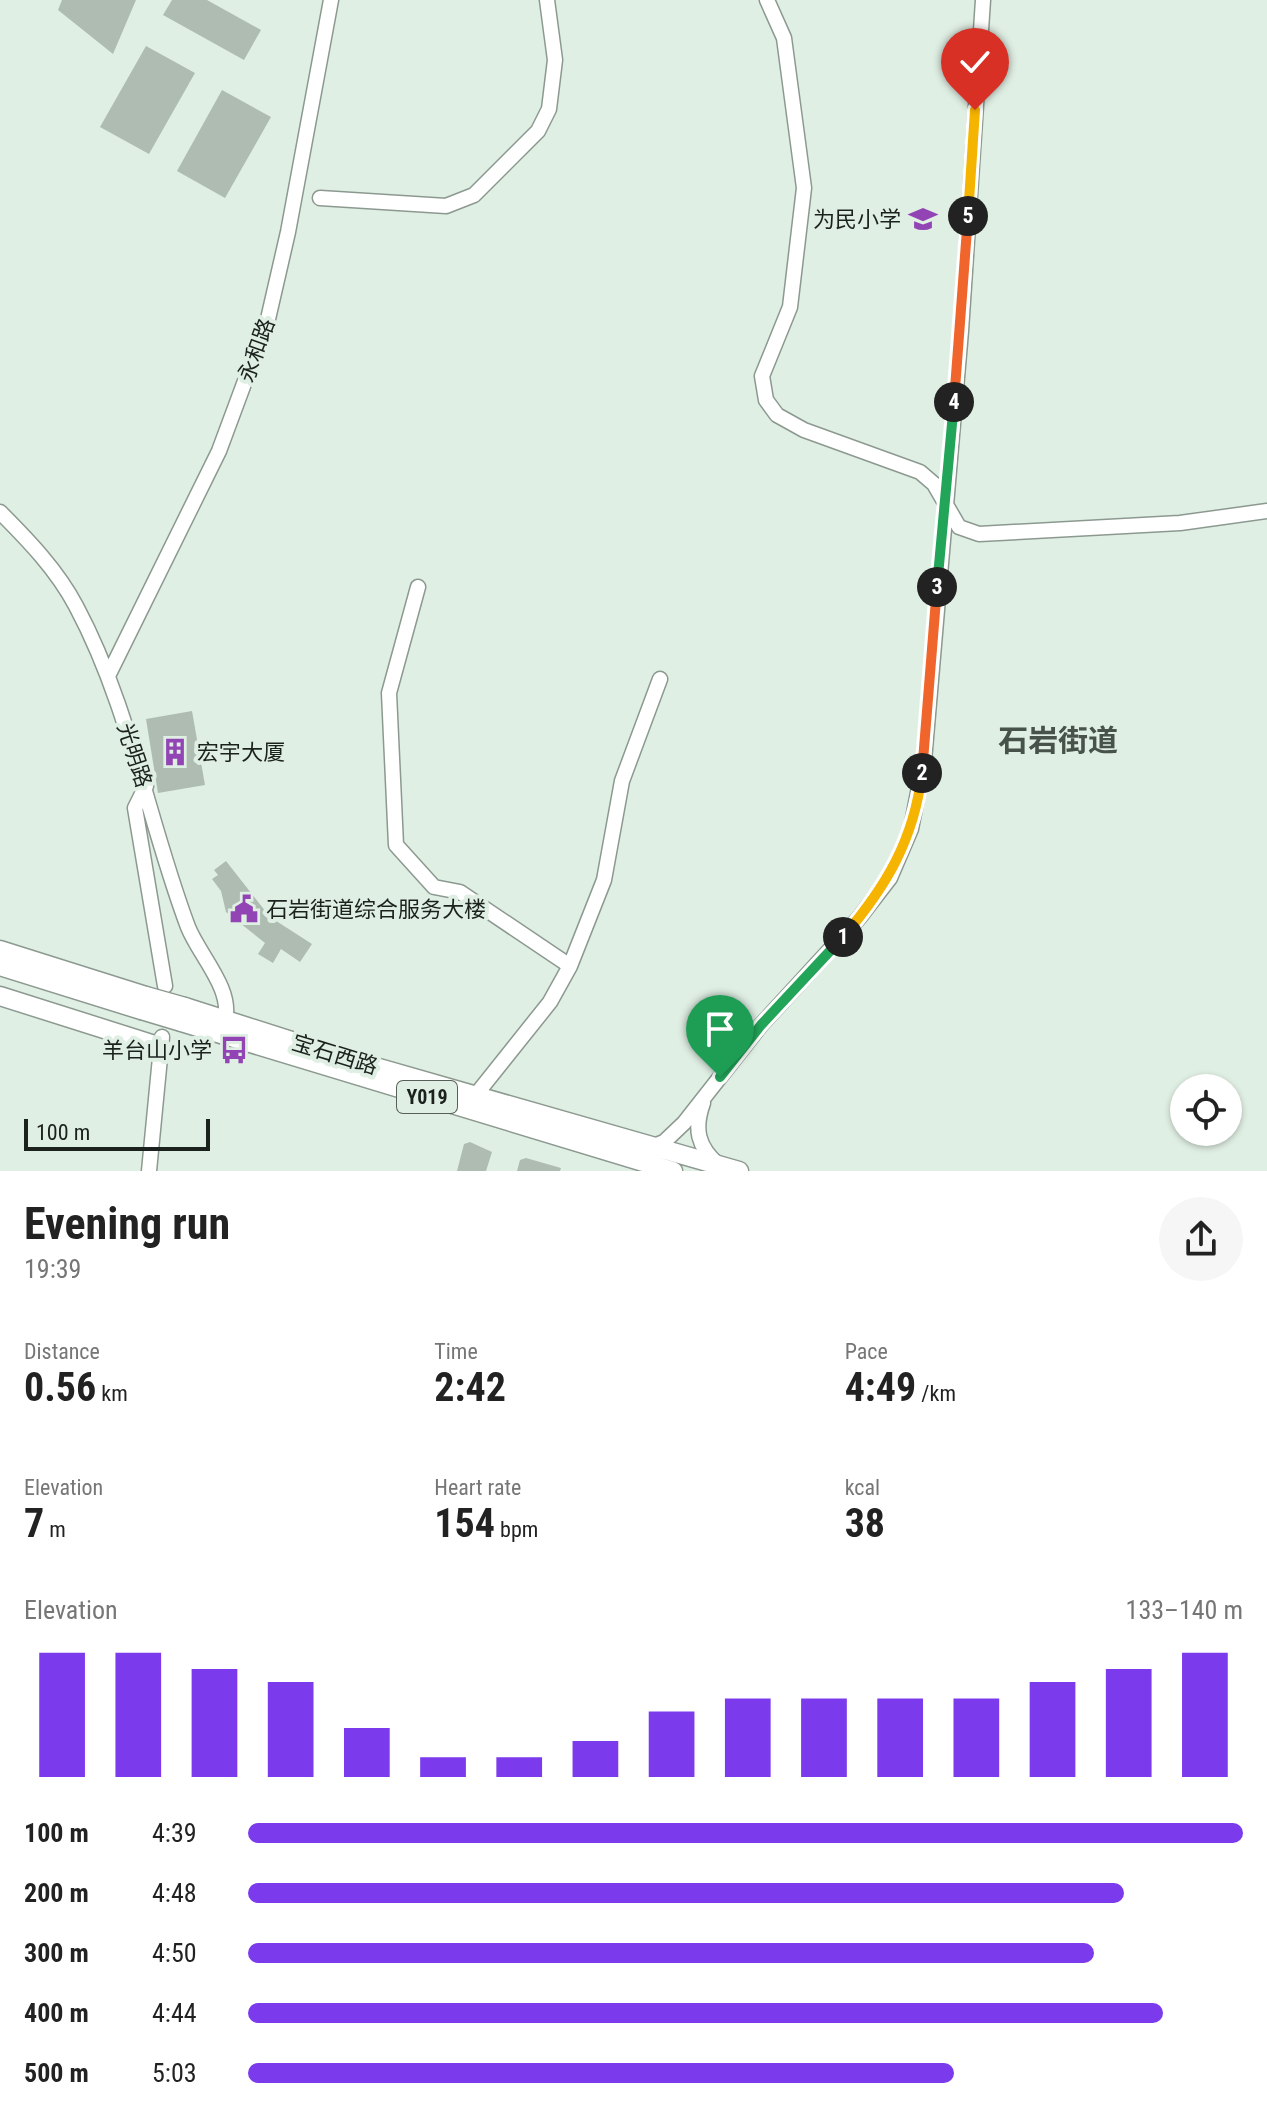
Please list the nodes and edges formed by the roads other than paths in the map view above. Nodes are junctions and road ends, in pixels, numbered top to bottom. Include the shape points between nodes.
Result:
1 (331, 0) edge
2 (547, 0) edge
3 (767, 0) edge
4 (983, 0) edge
5 (320, 198) dead end
6 (944, 501) junction
7 (1267, 511) edge
8 (0, 512) edge
9 (418, 587) dead end
10 (108, 676) junction
11 (660, 679) dead end
12 (146, 786) junction
13 (0, 950) edge
14 (0, 966) edge
15 (570, 966) junction
16 (165, 986) dead end
17 (0, 996) edge
18 (144, 1003) junction
19 (183, 1014) junction
20 (225, 1020) junction
21 (162, 1042) joint
22 (475, 1096) junction
23 (704, 1099) junction
24 (654, 1146) junction
25 (624, 1155) junction
26 (718, 1169) edge
27 (149, 1171) edge
28 (649, 1171) edge
29 (673, 1171) edge
30 (739, 1171) edge

1 - 10 street, 永和路 via 268,319 219,451
2 - 5 street via 555,60 549,109 538,131 474,195 446,206
3 - 6 street via 784,38 804,188 790,307 762,376 766,400 777,415 804,430 920,472
4 - 6 street
6 - 7 street via 959,527 979,534 1180,523
6 - 23 street via 924,761 901,857 859,918 761,1025
8 - 10 street, 光明路 via 34,546 75,604
9 - 15 street via 389,693 396,845 434,887 460,892
10 - 12 street, 光明路
11 - 15 street via 622,781 604,880
12 - 16 street via 135,808
12 - 20 street, 光明路 via 189,929 226,1001
13 - 18 main road, 宝石西路 / Y019
14 - 18 main road, 宝石西路 / Y019
15 - 22 street via 550,1002
17 - 21 main road
18 - 19 main road, 宝石西路 / Y019, bridge
19 - 20 main road, 宝石西路 / Y019
19 - 25 main road, 宝石西路 / Y019
20 - 22 main road, 宝石西路 / Y019
21 - 27 street
22 - 24 main road, 宝石西路 / Y019
23 - 24 street
23 - 26 street via 697,1132
24 - 26 main road, 宝石西路 / Y019
25 - 28 main road
25 - 29 main road, 宝石西路 / Y019
26 - 30 main road, 宝石西路

